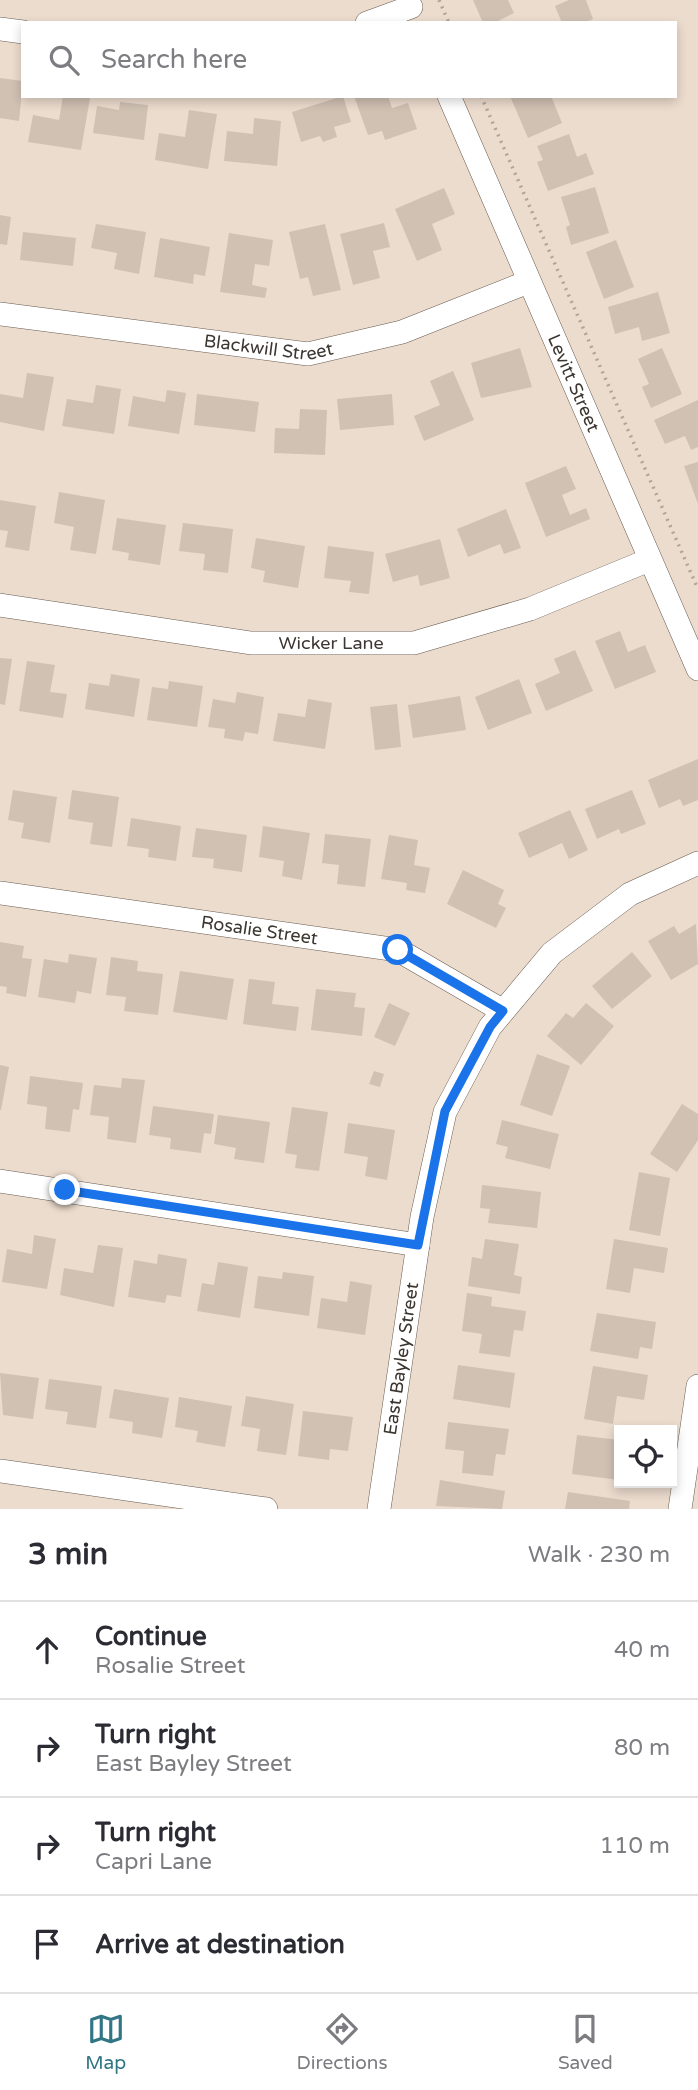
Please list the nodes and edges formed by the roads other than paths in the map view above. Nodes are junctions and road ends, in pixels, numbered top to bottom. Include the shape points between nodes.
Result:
1 (412, 10) edge
2 (374, 21) edge
3 (0, 29) edge
4 (21, 32) edge
5 (450, 98) edge
6 (528, 282) junction
7 (0, 314) edge
8 (649, 560) junction
9 (0, 606) edge
10 (698, 669) edge
11 (698, 863) edge
12 (0, 893) edge
13 (503, 1011) junction
14 (0, 1181) edge
15 (418, 1245) junction
16 (698, 1386) edge
17 (0, 1471) edge
18 (266, 1509) edge
19 (379, 1509) edge
20 (680, 1509) edge

1 - 2 street
3 - 4 street
5 - 6 street, Levitt Street
6 - 7 street, Blackwill Street via 402,332 308,354
6 - 8 street, Levitt Street
8 - 9 street, Wicker Lane via 530,609 414,643 251,643
8 - 10 street, Levitt Street
11 - 13 street, East Bayley Street via 630,894 574,936 552,953
12 - 13 street, Rosalie Street via 398,950
13 - 15 street, East Bayley Street via 445,1111
14 - 15 street
15 - 19 street, East Bayley Street
16 - 20 street
17 - 18 street

